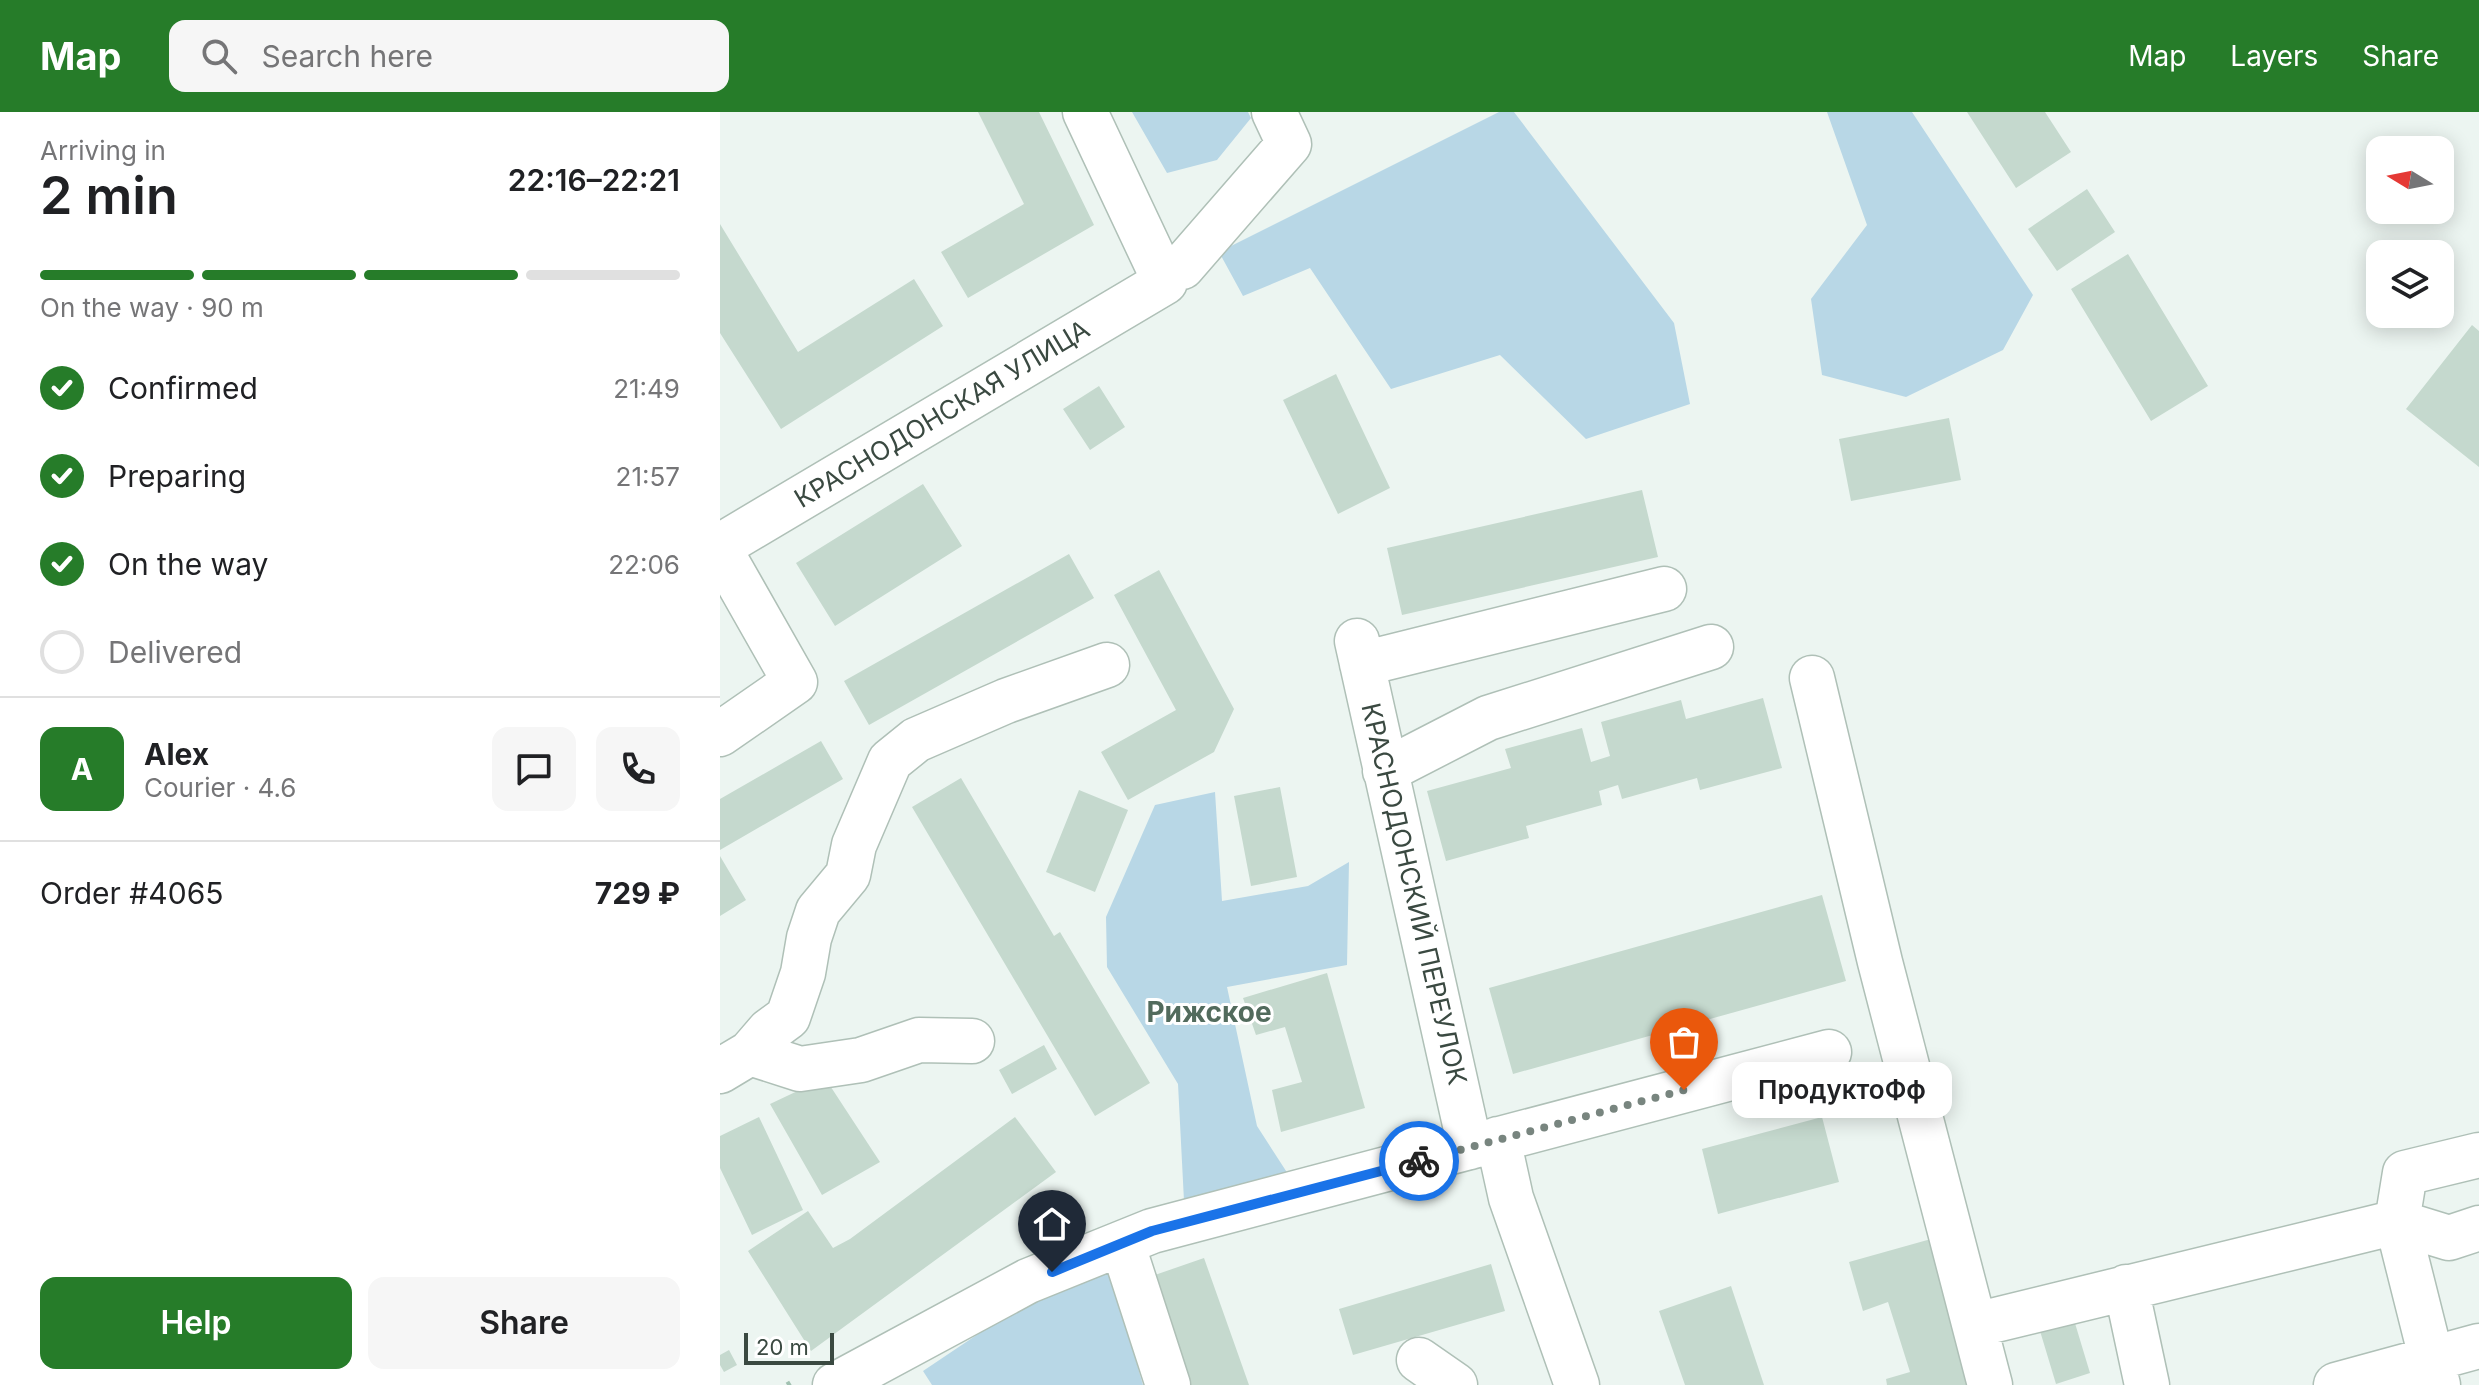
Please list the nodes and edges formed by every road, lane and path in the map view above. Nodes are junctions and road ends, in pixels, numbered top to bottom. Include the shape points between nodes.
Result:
1 (1085, 112) edge
2 (1274, 112) edge
3 (1174, 274) junction
4 (720, 548) edge
5 (1664, 589) dead end
6 (1711, 647) dead end
7 (1107, 665) dead end
8 (1812, 678) dead end
9 (720, 734) edge
10 (1385, 771) junction
11 (972, 1041) dead end
12 (1829, 1052) dead end
13 (735, 1062) edge
14 (1484, 1143) junction
15 (2479, 1155) edge
16 (2397, 1222) junction
17 (2479, 1228) edge
18 (1122, 1243) junction
19 (2126, 1287) junction
20 (1975, 1325) junction
21 (2479, 1346) edge
22 (1419, 1360) dead end
23 (2435, 1372) edge
24 (835, 1385) edge
25 (1168, 1385) edge
26 (1455, 1385) edge
27 (1577, 1385) edge
28 (1990, 1385) edge
29 (2147, 1385) edge
30 (2336, 1385) edge

1 - 3 street
2 - 3 street, КРАСНОДОНСКАЯ УЛИЦА via 1289,144
3 - 4 street, КРАСНОДОНСКАЯ УЛИЦА
4 - 9 street via 795,682
5 - 10 street, КРАСНОДОНСКИЙ ПЕРЕУЛОК via 1360,653
6 - 10 street via 1488,718
7 - 13 street via 916,740 890,761 854,845 848,875 818,911 788,1017
8 - 20 street
10 - 14 street, КРАСНОДОНСКИЙ ПЕРЕУЛОК via 1433,974
11 - 13 street via 919,1040 861,1060 800,1069
12 - 14 street
14 - 18 street
14 - 27 street, КРАСНОДОНСКИЙ ПЕРЕУЛОК via 1511,1198
15 - 16 street via 2405,1173
16 - 17 street via 2449,1238
16 - 19 street
16 - 23 street
18 - 24 street via 1028,1281
18 - 25 street
19 - 20 street
19 - 29 street
20 - 28 street
21 - 23 street
22 - 26 street
23 - 30 street

